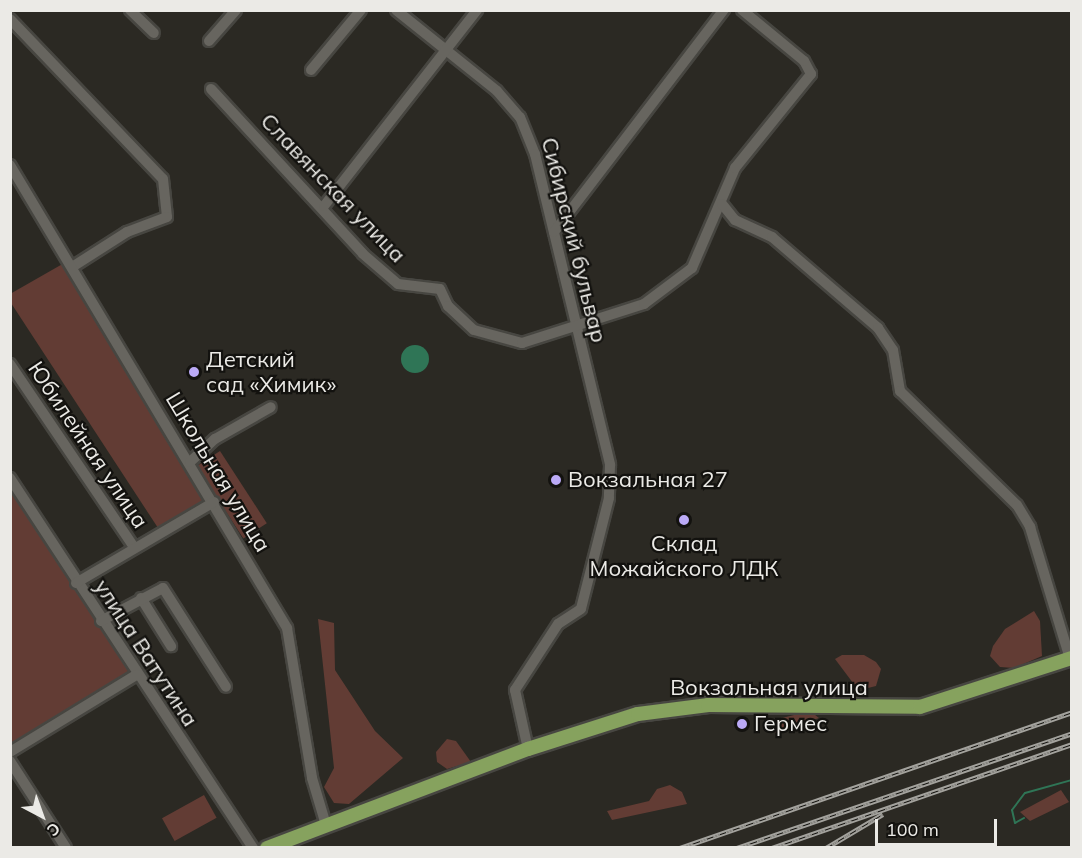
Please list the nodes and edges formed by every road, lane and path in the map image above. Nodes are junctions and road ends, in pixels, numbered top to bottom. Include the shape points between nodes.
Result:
1 (130, 10) edge
2 (236, 10) edge
3 (362, 10) edge
4 (396, 10) edge
5 (477, 10) edge
6 (724, 10) edge
7 (742, 10) edge
8 (10, 19) edge
9 (154, 33) dead end
10 (209, 40) dead end
11 (445, 50) junction
12 (310, 70) dead end
13 (211, 88) dead end
14 (10, 165) edge
15 (722, 204) junction
16 (324, 206) junction
17 (554, 232) junction
18 (72, 267) junction
19 (577, 327) junction
20 (10, 364) edge
21 (271, 406) dead end
22 (190, 462) junction
23 (10, 478) edge
24 (214, 502) junction
25 (134, 548) junction
26 (76, 583) junction
27 (141, 598) junction
28 (101, 621) junction
29 (171, 646) dead end
30 (1071, 659) edge
31 (136, 675) junction
32 (226, 687) dead end
33 (528, 749) junction
34 (10, 752) edge
35 (10, 761) edge
36 (326, 825) junction
37 (66, 848) edge
38 (253, 848) edge
39 (267, 848) edge

1 - 9 street
2 - 10 street
3 - 12 street
4 - 11 street, Сибирский бульвар
5 - 11 street
6 - 17 street
7 - 15 street, Славянская улица via 804,61 811,74 744,153
8 - 18 street via 163,179 166,217 127,232
11 - 16 street
11 - 17 street, Сибирский бульвар via 497,91 520,117 535,154
13 - 16 street, Славянская улица
14 - 18 street, Школьная улица
15 - 19 street, Славянская улица via 712,211 702,247 676,284 644,304
15 - 30 street via 735,220 772,237 878,328 892,350 900,391 1017,505 1030,527
16 - 19 street, Славянская улица via 363,254 398,284 440,289 448,306 474,330 522,343
17 - 19 street, Сибирский бульвар
18 - 22 street, Школьная улица
19 - 33 street, Сибирский бульвар via 610,465 609,498 581,609 558,624 515,690
20 - 25 street, Юбилейная улица
21 - 22 street via 214,439
22 - 24 street, Школьная улица
23 - 26 street, улица Ватутина
24 - 25 street
24 - 36 street, Школьная улица via 287,628 312,778
25 - 26 street
26 - 28 street, улица Ватутина
27 - 28 street
27 - 29 street
27 - 32 street via 165,590
28 - 31 street, улица Ватутина
30 - 33 main road, Вокзальная улица via 925,706 670,708
31 - 34 street
31 - 38 street, улица Ватутина
33 - 36 main road, Вокзальная улица
35 - 37 street
36 - 39 main road, Вокзальная улица

